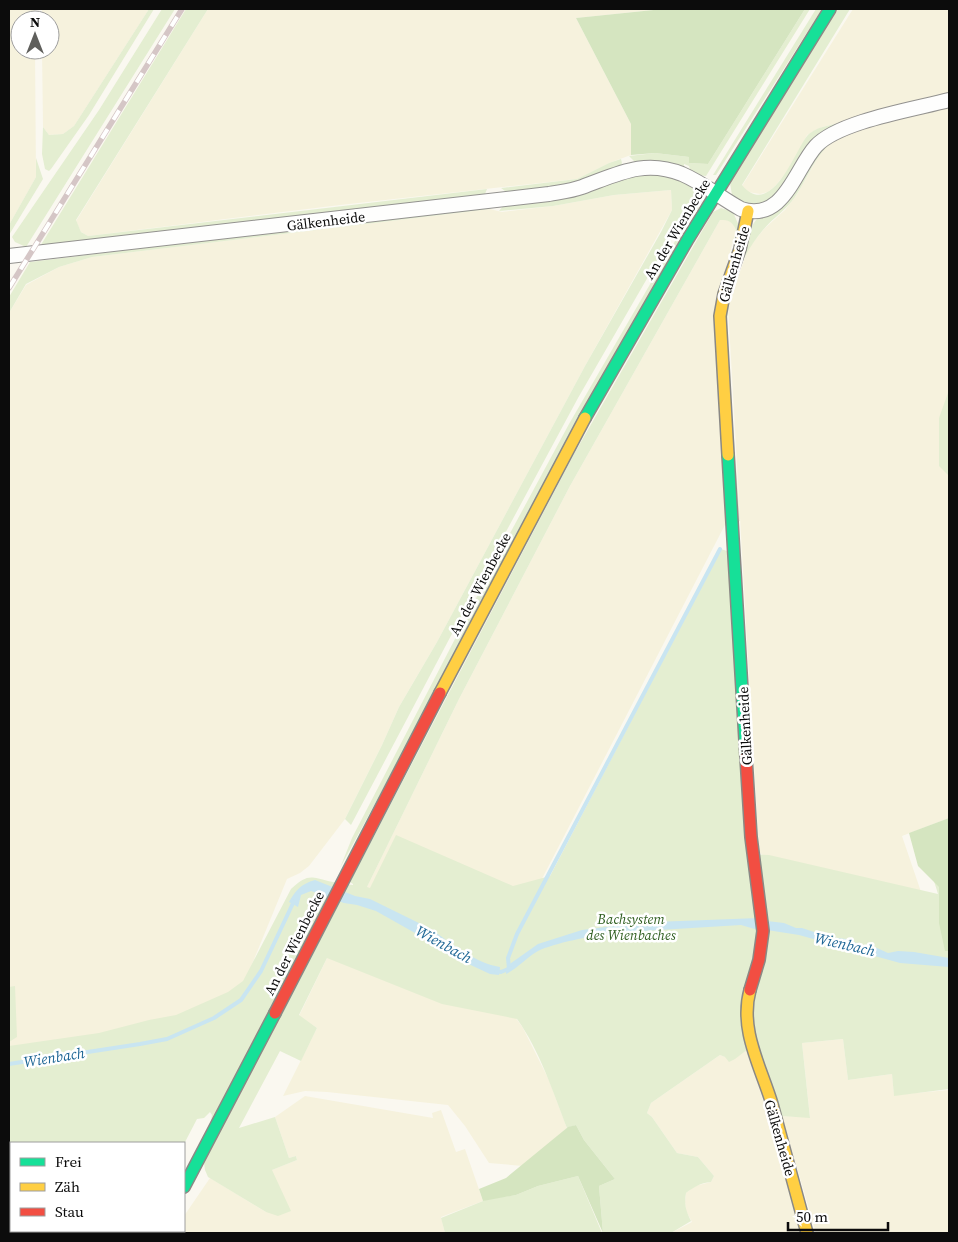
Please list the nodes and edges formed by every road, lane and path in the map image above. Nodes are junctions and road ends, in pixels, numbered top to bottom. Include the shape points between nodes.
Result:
1 (830, 9) edge
2 (949, 100) edge
3 (715, 194) junction
4 (748, 212) junction
5 (9, 256) edge
6 (185, 1186) edge
7 (807, 1233) edge

1 - 3 street, An der Wienbecke
2 - 4 street, Gälkenheide via 871,120 830,135 816,145 781,199 767,208
3 - 4 street, Gälkenheide
3 - 5 street, Gälkenheide via 680,173 648,167 549,194
3 - 6 street, An der Wienbecke via 556,473
4 - 7 street, Gälkenheide via 722,303 720,331 751,837 763,935 747,1002 746,1024

